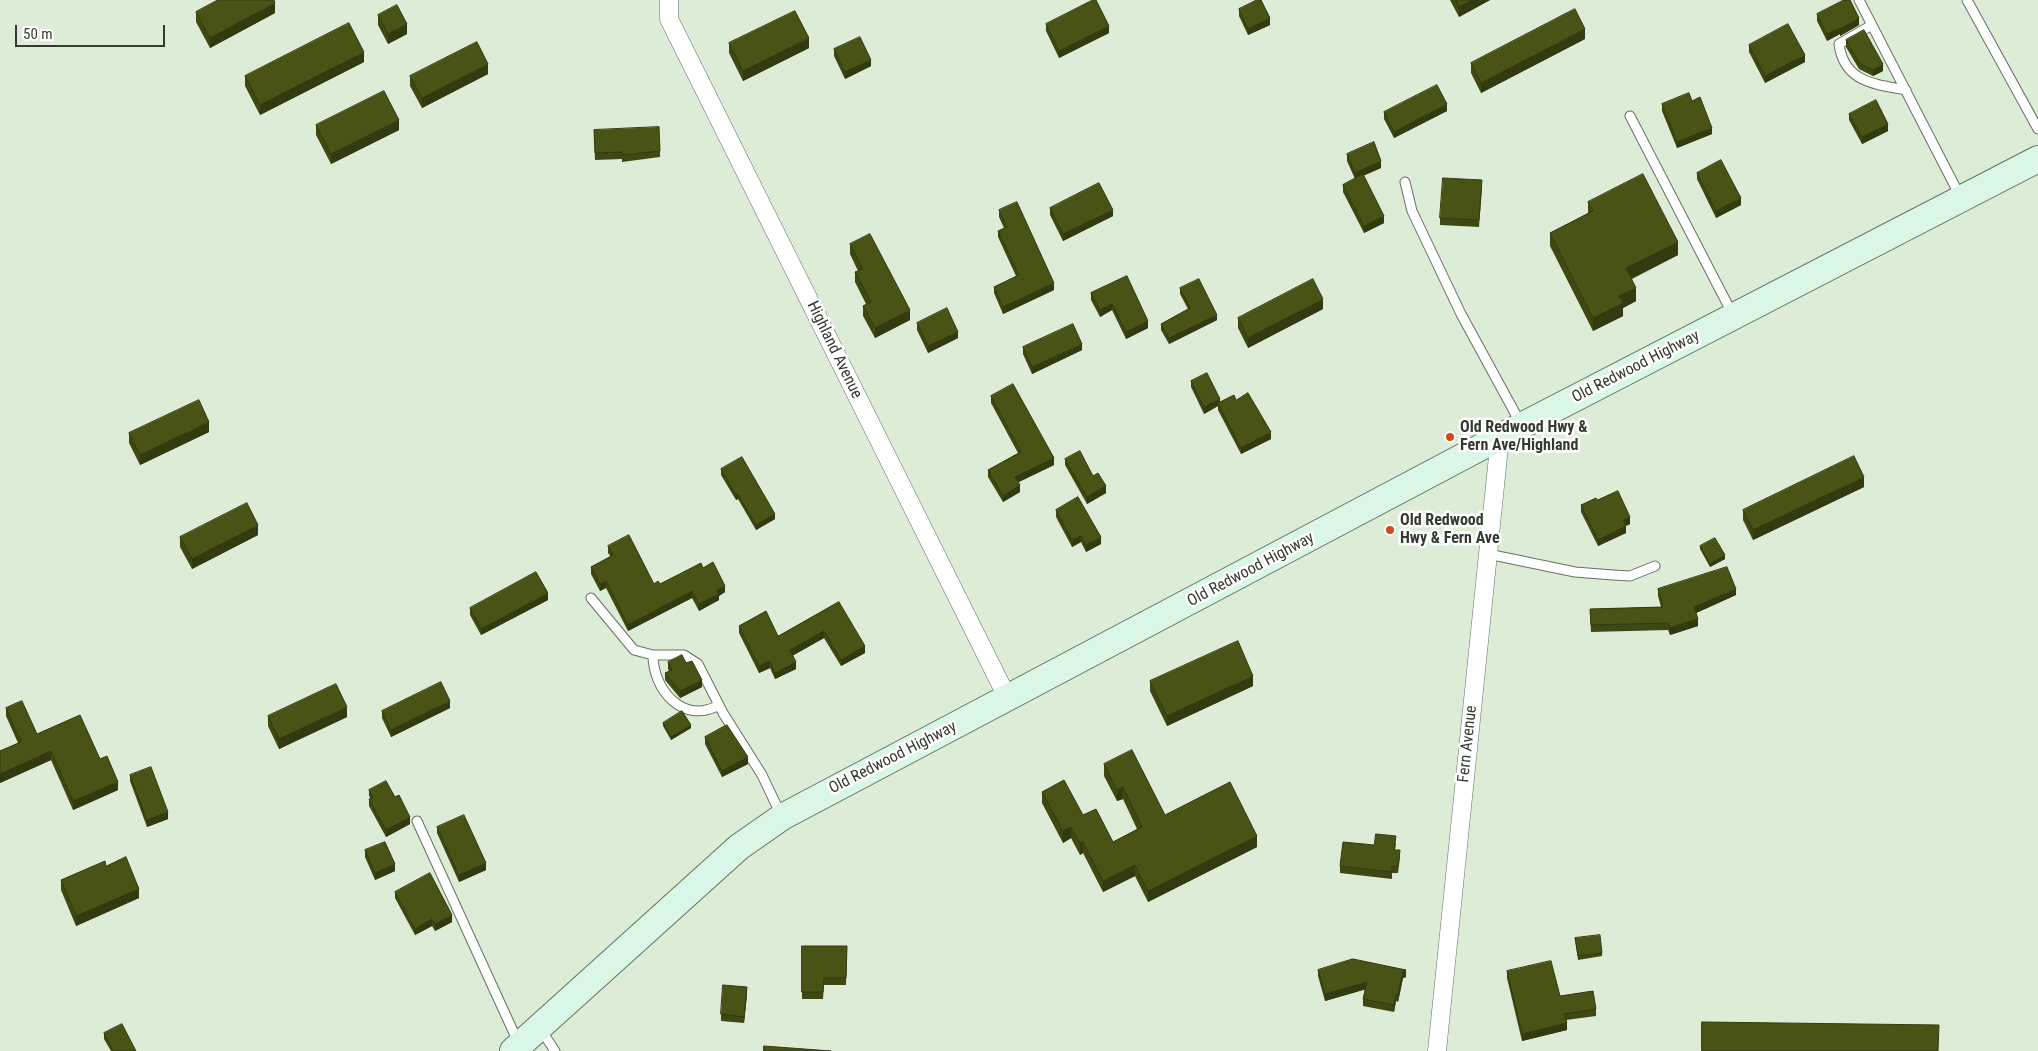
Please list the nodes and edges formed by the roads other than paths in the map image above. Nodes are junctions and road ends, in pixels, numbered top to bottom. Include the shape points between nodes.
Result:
1 (669, 0) edge
2 (1859, 0) edge
3 (1967, 0) edge
4 (1872, 25) junction
5 (1906, 90) junction
6 (1630, 116) dead end
7 (2038, 129) edge
8 (2038, 159) edge
9 (1405, 182) dead end
10 (1961, 198) junction
11 (1734, 317) junction
12 (1511, 431) junction
13 (1488, 554) junction
14 (1655, 566) dead end
15 (591, 598) dead end
16 (653, 655) junction
17 (1008, 699) junction
18 (719, 705) junction
19 (782, 817) junction
20 (417, 821) dead end
21 (540, 1027) junction
22 (516, 1048) edge
23 (556, 1051) edge
24 (1437, 1051) edge

1 - 17 street, Highland Avenue via 669,19
2 - 4 lane
3 - 7 lane
4 - 5 lane
4 - 5 lane via 1843,40 1839,44 1840,51 1853,74 1862,81
5 - 10 lane
6 - 11 lane
8 - 10 main road, Old Redwood Highway
9 - 12 lane via 1412,211
10 - 11 main road, Old Redwood Highway
11 - 12 main road, Old Redwood Highway
12 - 13 street, Fern Avenue
12 - 17 main road, Old Redwood Highway
13 - 14 lane via 1575,572 1613,575 1630,576
13 - 24 street, Fern Avenue
15 - 16 lane via 634,650
16 - 18 lane via 684,655 698,664
16 - 18 lane via 658,680 670,699 698,712
17 - 19 main road, Old Redwood Highway
18 - 19 lane via 762,775
19 - 21 main road, Old Redwood Highway via 739,847
20 - 22 lane
21 - 22 main road, Old Redwood Highway
21 - 23 lane

